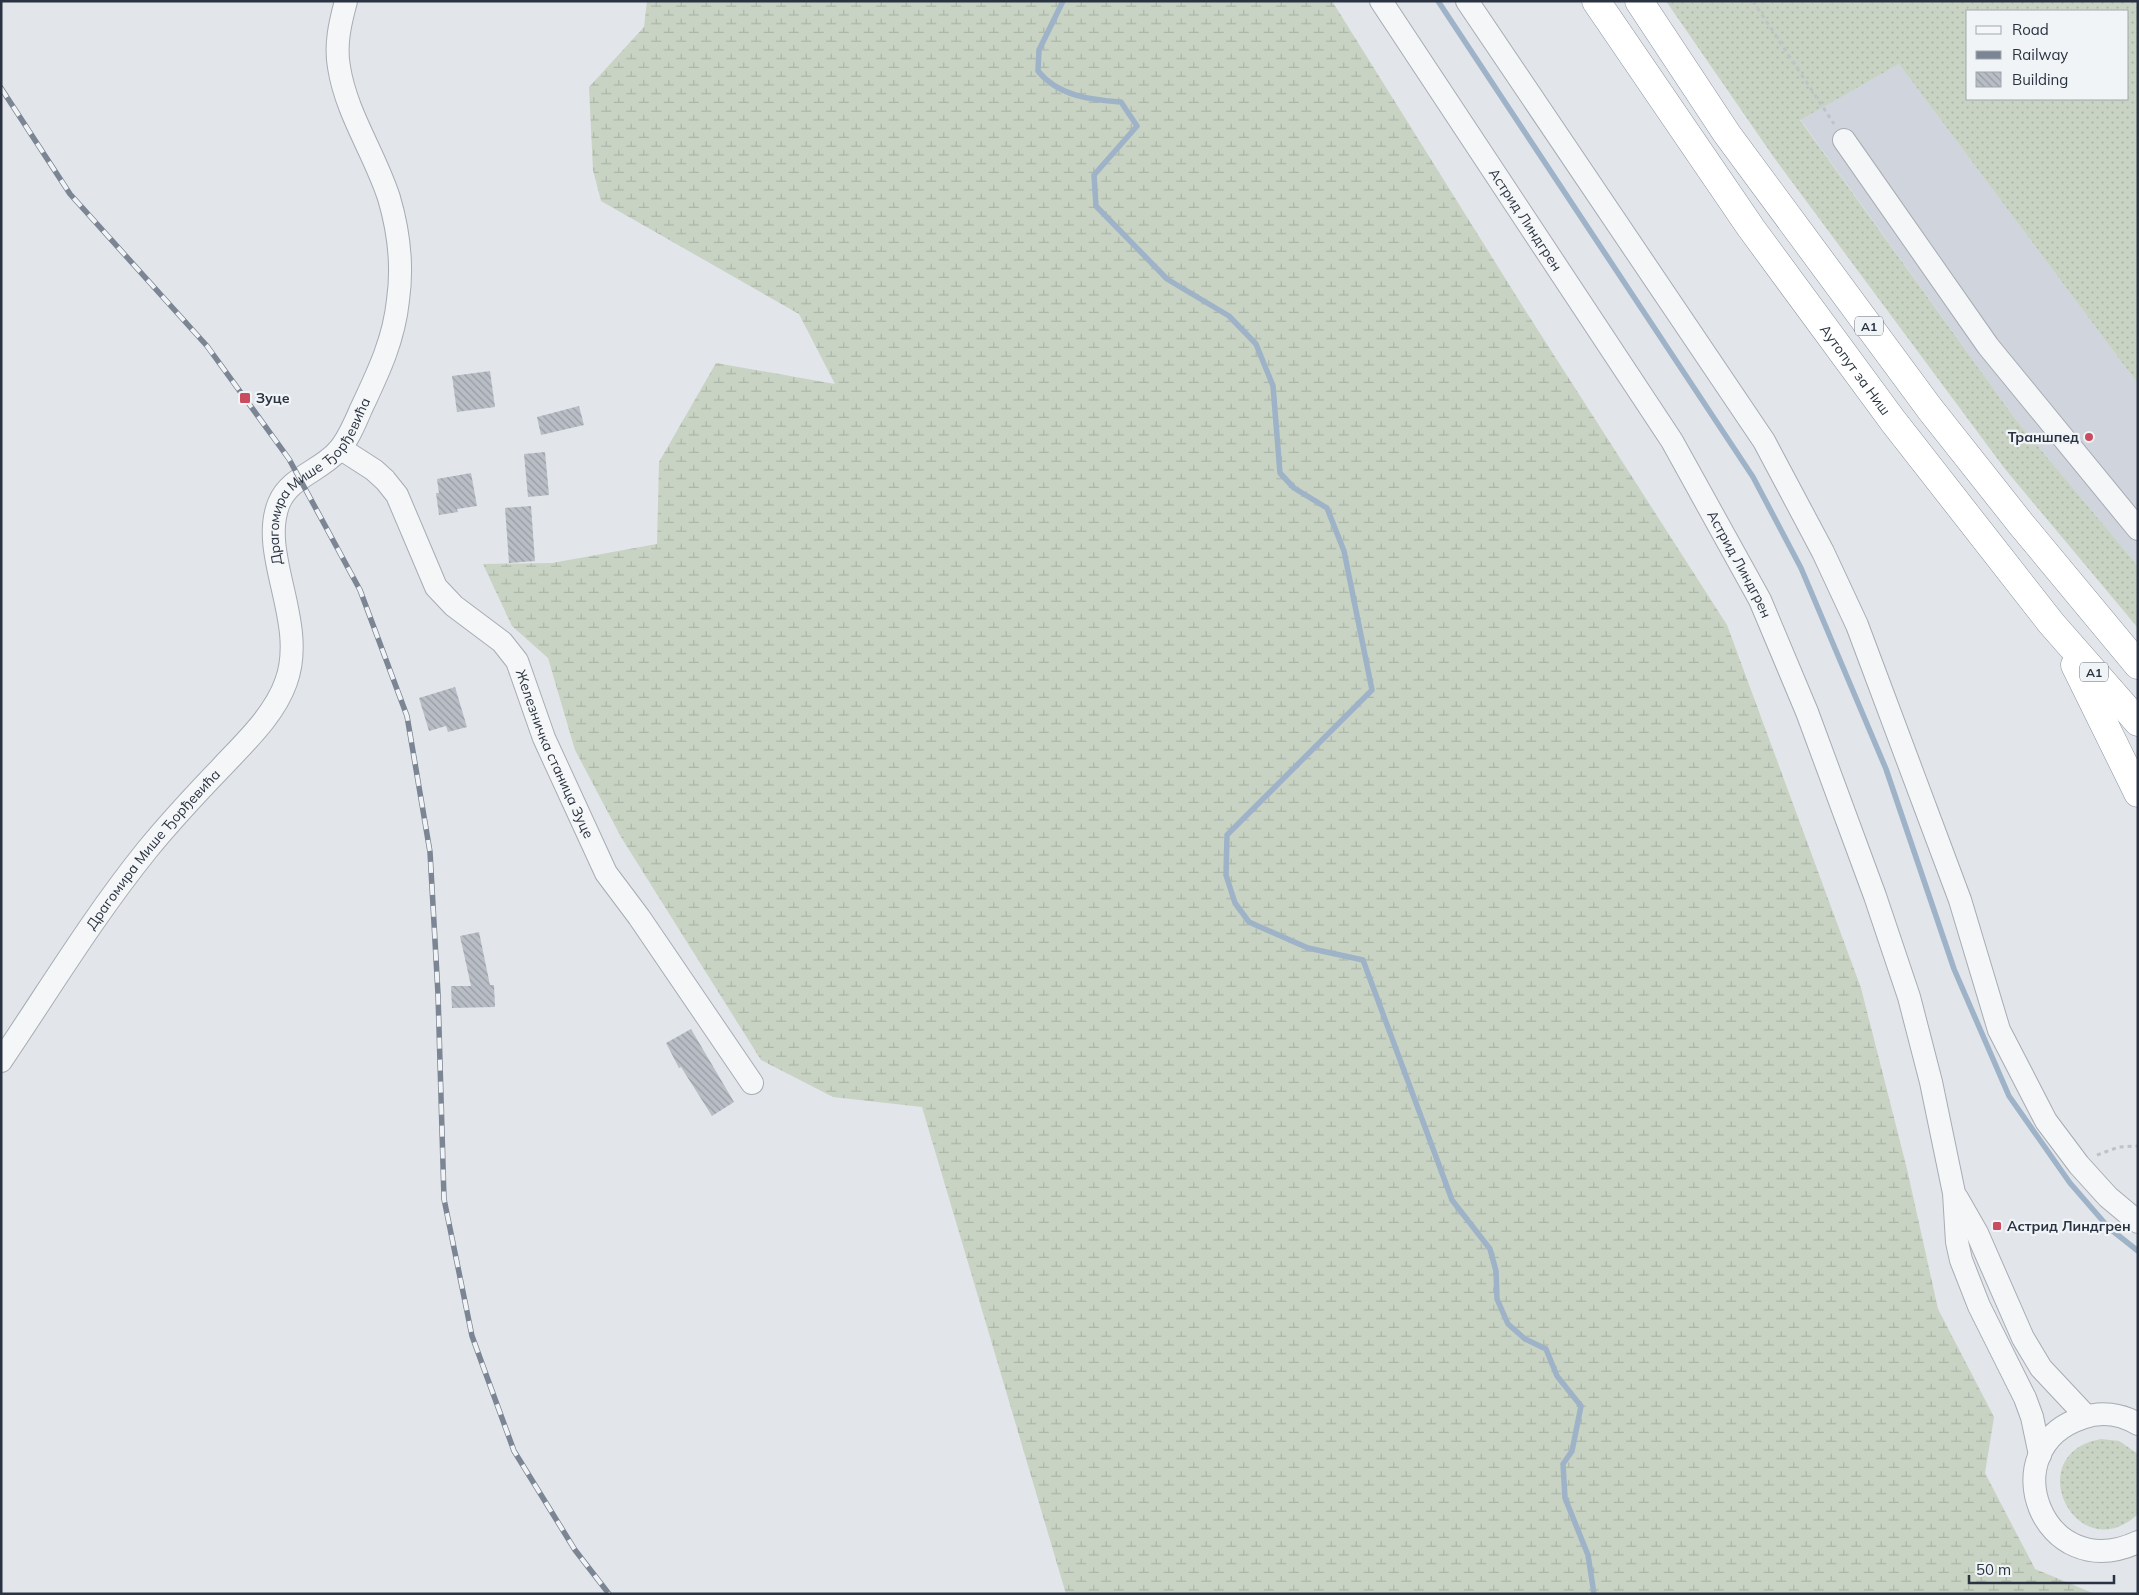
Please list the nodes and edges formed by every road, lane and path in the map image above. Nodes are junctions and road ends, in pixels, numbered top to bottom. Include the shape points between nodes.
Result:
1 (346, 1) edge
2 (1381, 1) edge
3 (1467, 1) edge
4 (1596, 1) edge
5 (1639, 1) edge
6 (1753, 1) edge
7 (1844, 140) joint
8 (338, 451) junction
9 (2138, 529) edge
10 (2050, 623) junction
11 (2138, 665) edge
12 (2138, 722) edge
13 (2138, 793) edge
14 (1, 1061) edge
15 (752, 1082) dead end
16 (2138, 1146) edge
17 (2079, 1165) junction
18 (1954, 1193) junction
19 (2138, 1222) edge
20 (2086, 1416) junction
21 (2136, 1421) edge
22 (2040, 1455) junction
23 (2138, 1542) edge

1 - 8 street, Драгомира Мише Ђорђевића via 338,41 339,68 348,101 388,195 398,232 401,264 390,343 354,425
2 - 18 street, Астрид Линдгрен via 1672,441 1760,600 1807,712 1909,997
3 - 17 street via 1764,441 1823,552 1857,625 1960,900 1999,1030 2046,1121
4 - 10 highway, Аутопут за Ниш / A1 via 1751,228 1893,422
5 - 11 highway, A1 via 1727,134 1930,409
6 - 7 path
7 - 9 street via 1988,346
8 - 14 street, Драгомира Мише Ђорђевића via 286,490 276,511 276,548 293,647 286,684 276,703 255,732 133,867
8 - 15 street, Железничка станица Зуце via 346,452 385,480 397,495 436,587 454,606 502,642 517,661 544,738 606,874
10 - 12 highway, Аутопут за Ниш / A1
10 - 13 highway via 2086,686
16 - 17 path via 2119,1147
17 - 19 street via 2108,1197
18 - 20 street, Астрид Линдгрен via 1977,1233 2023,1338 2041,1368
18 - 22 street, Астрид Линдгрен via 1961,1260 1979,1306 2027,1404
20 - 21 street via 2109,1414
20 - 22 street via 2059,1430
22 - 23 street via 2036,1468 2036,1497 2040,1511 2057,1534 2069,1543 2097,1551 2112,1551

